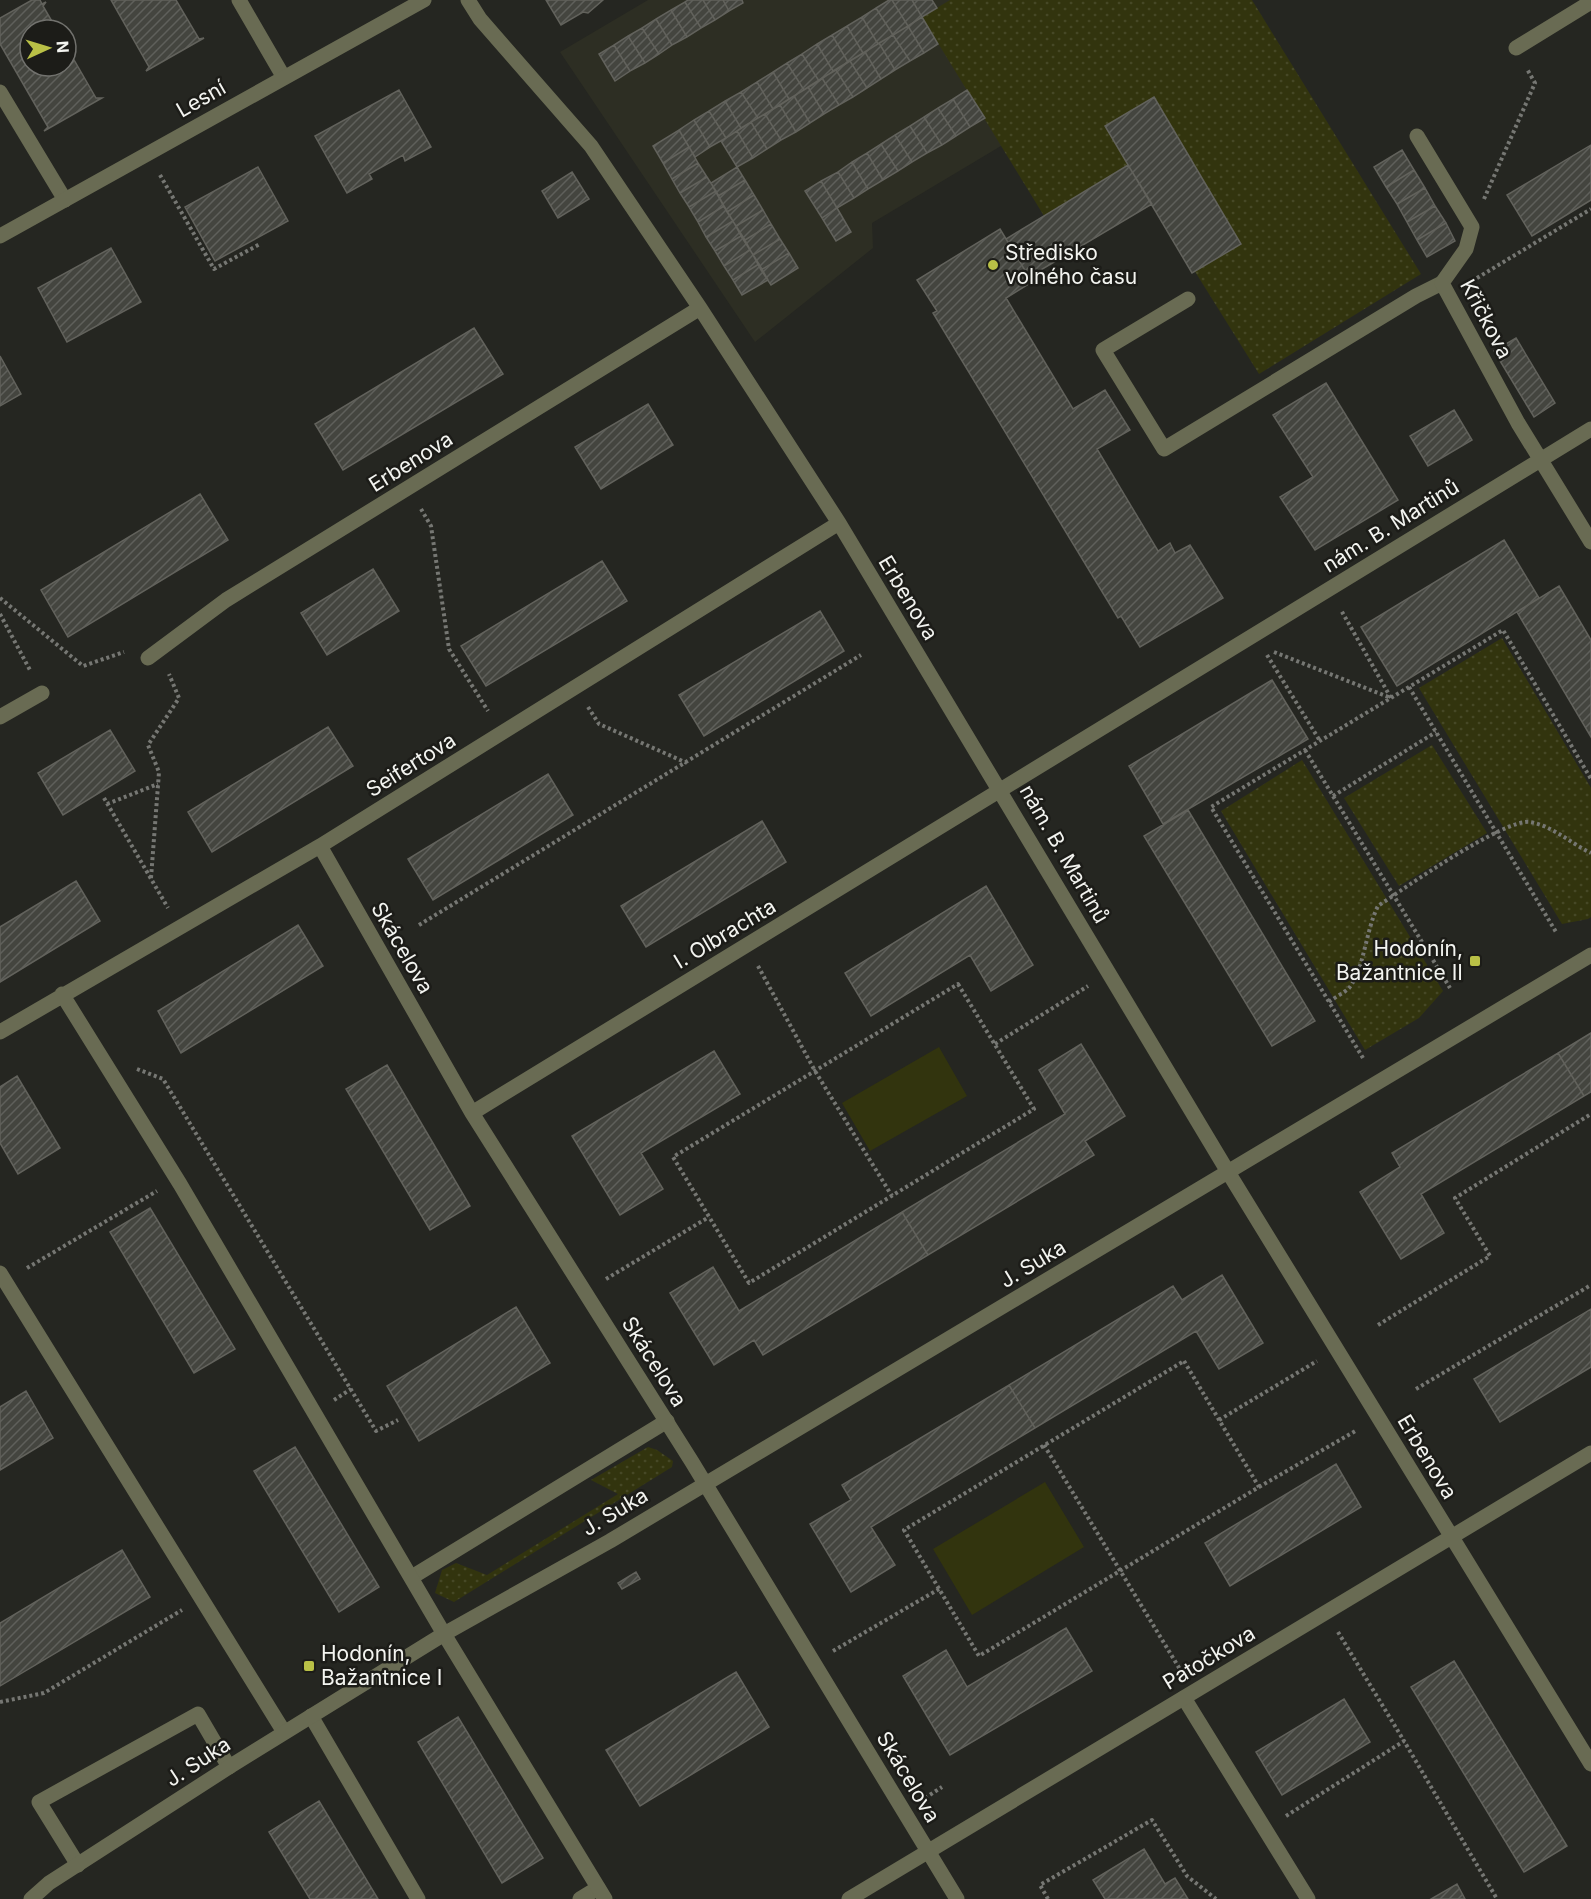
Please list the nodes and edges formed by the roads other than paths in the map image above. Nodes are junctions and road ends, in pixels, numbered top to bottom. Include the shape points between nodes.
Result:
1 (239, 0) edge
2 (424, 0) edge
3 (468, 0) edge
4 (1591, 2) edge
5 (1516, 48) road end
6 (283, 76) junction
7 (0, 92) edge
8 (1417, 136) dead end
9 (65, 200) junction
10 (0, 236) edge
11 (1445, 289) junction
12 (1188, 299) dead end
13 (700, 308) junction
14 (1591, 429) edge
15 (1541, 459) junction
16 (839, 523) junction
17 (1591, 542) edge
18 (154, 654) road end
19 (42, 693) road end
20 (0, 717) edge
21 (999, 791) junction
22 (320, 846) junction
23 (1591, 955) edge
24 (62, 994) junction
25 (0, 1032) edge
26 (472, 1113) junction
27 (1228, 1172) junction
28 (2, 1277) edge
29 (667, 1421) junction
30 (1591, 1453) edge
31 (705, 1482) junction
32 (1452, 1537) junction
33 (412, 1577) junction
34 (444, 1634) junction
35 (1189, 1695) junction
36 (310, 1716) junction
37 (284, 1732) junction
38 (1591, 1764) edge
39 (229, 1767) junction
40 (928, 1851) junction
41 (78, 1865) junction
42 (601, 1894) edge
43 (31, 1899) edge
44 (418, 1899) edge
45 (580, 1899) edge
46 (849, 1899) edge
47 (957, 1899) edge
48 (1308, 1899) edge

1 - 6 street
2 - 6 street, Lesní
3 - 13 street, Erbenova via 480,19 591,146
4 - 5 street
6 - 9 street, Lesní
7 - 9 street
8 - 11 street, Křičkova via 1472,227 1466,249
9 - 10 street, Lesní
11 - 12 street via 1416,296 1164,449 1103,350
11 - 15 street, Křičkova
13 - 16 street, Erbenova
13 - 18 street, Erbenova via 226,600
14 - 15 street
15 - 17 street
15 - 21 street, nám. B. Martinů
16 - 21 street, Erbenova
16 - 22 street, Seifertova
19 - 20 street
21 - 26 street, I. Olbrachta
21 - 27 street, nám. B. Martinů
22 - 24 street, Seifertova
22 - 26 street, Skácelova
23 - 27 street
24 - 25 street, Seifertova
24 - 33 street via 186,1194
26 - 29 street, Skácelova
27 - 31 street, J. Suka
27 - 32 street, Erbenova
28 - 37 street
29 - 31 street, Skácelova
29 - 33 street
30 - 32 street, Patočkova
31 - 34 street, J. Suka via 610,1541
31 - 40 street, Skácelova
32 - 35 street, Patočkova
32 - 38 street, Erbenova
33 - 34 street
34 - 36 street, J. Suka
34 - 42 street
35 - 40 street, Patočkova
35 - 48 street
36 - 37 street, J. Suka
36 - 44 street
37 - 39 street, J. Suka
39 - 41 street, J. Suka
39 - 41 street via 198,1714 39,1802
40 - 46 street, Patočkova
40 - 47 street, Skácelova
41 - 43 street, J. Suka
42 - 45 street

